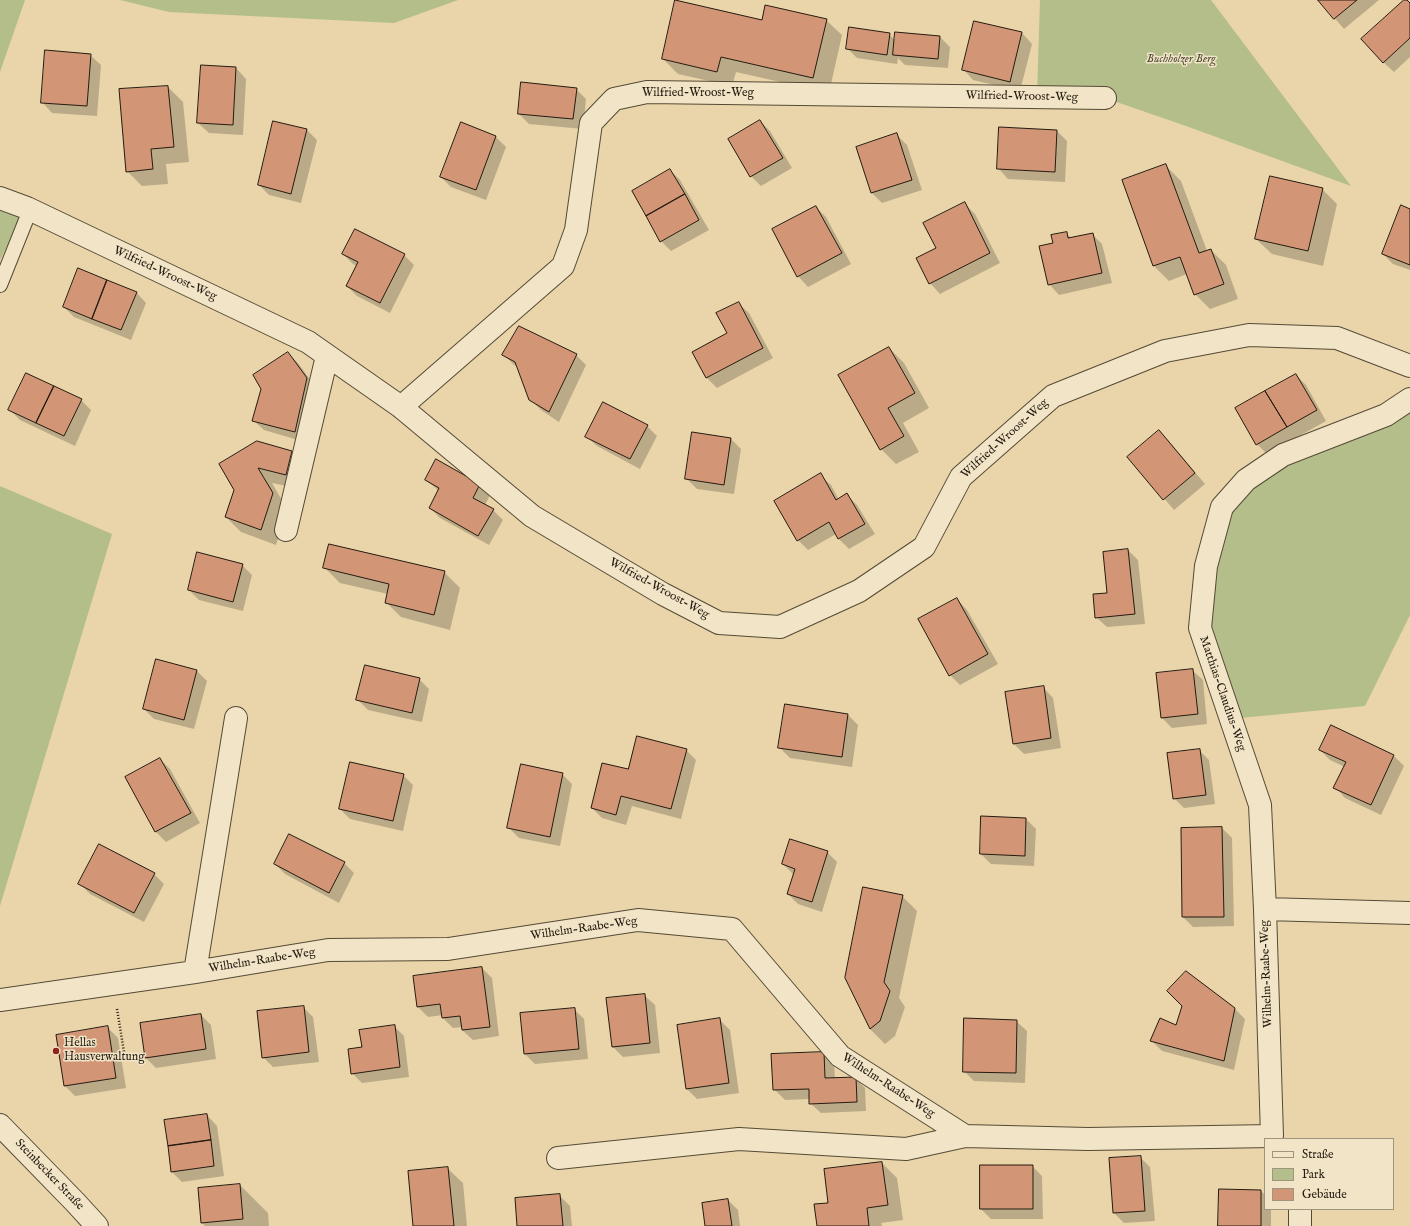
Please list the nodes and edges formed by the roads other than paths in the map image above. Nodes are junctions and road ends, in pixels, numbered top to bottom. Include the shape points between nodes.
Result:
1 (1105, 98) dead end
2 (0, 198) edge
3 (30, 210) junction
4 (0, 285) edge
5 (328, 356) junction
6 (1410, 366) edge
7 (1410, 399) edge
8 (401, 407) junction
9 (286, 530) dead end
10 (236, 718) dead end
11 (1265, 909) junction
12 (1410, 913) edge
13 (195, 972) junction
14 (0, 1000) edge
15 (0, 1125) edge
16 (965, 1136) junction
17 (1264, 1138) edge
18 (1272, 1138) edge
19 (558, 1158) dead end
20 (1300, 1210) edge
21 (97, 1226) edge
22 (1300, 1226) edge

1 - 8 street, Wilfried-Wroost-Weg via 646,92 614,99 591,124 576,230 563,266
2 - 3 street, Wilfried-Wroost-Weg
3 - 4 lane
3 - 5 street, Wilfried-Wroost-Weg via 308,342
5 - 8 street, Wilfried-Wroost-Weg
5 - 9 street
6 - 8 street, Wilfried-Wroost-Weg via 1337,338 1249,335 1165,351 1053,396 961,477 924,547 859,591 780,627 719,623 664,594 532,516
7 - 11 street, Matthias-Claudius-Weg via 1386,415 1283,456 1246,480 1222,507 1206,566 1200,628 1260,805
10 - 13 street, Wilhelm-Raabe-Weg
11 - 12 street, Wilhelm-Raabe-Weg
11 - 18 street, Wilhelm-Raabe-Weg
13 - 14 street, Wilhelm-Raabe-Weg
13 - 16 street, Wilhelm-Raabe-Weg via 328,950 448,949 638,920 732,929 840,1056
15 - 21 street, Steinbecker Straße
16 - 17 street, Wilhelm-Raabe-Weg via 1088,1139
16 - 19 street, Wilhelm-Raabe-Weg via 906,1149 739,1139
20 - 22 street

